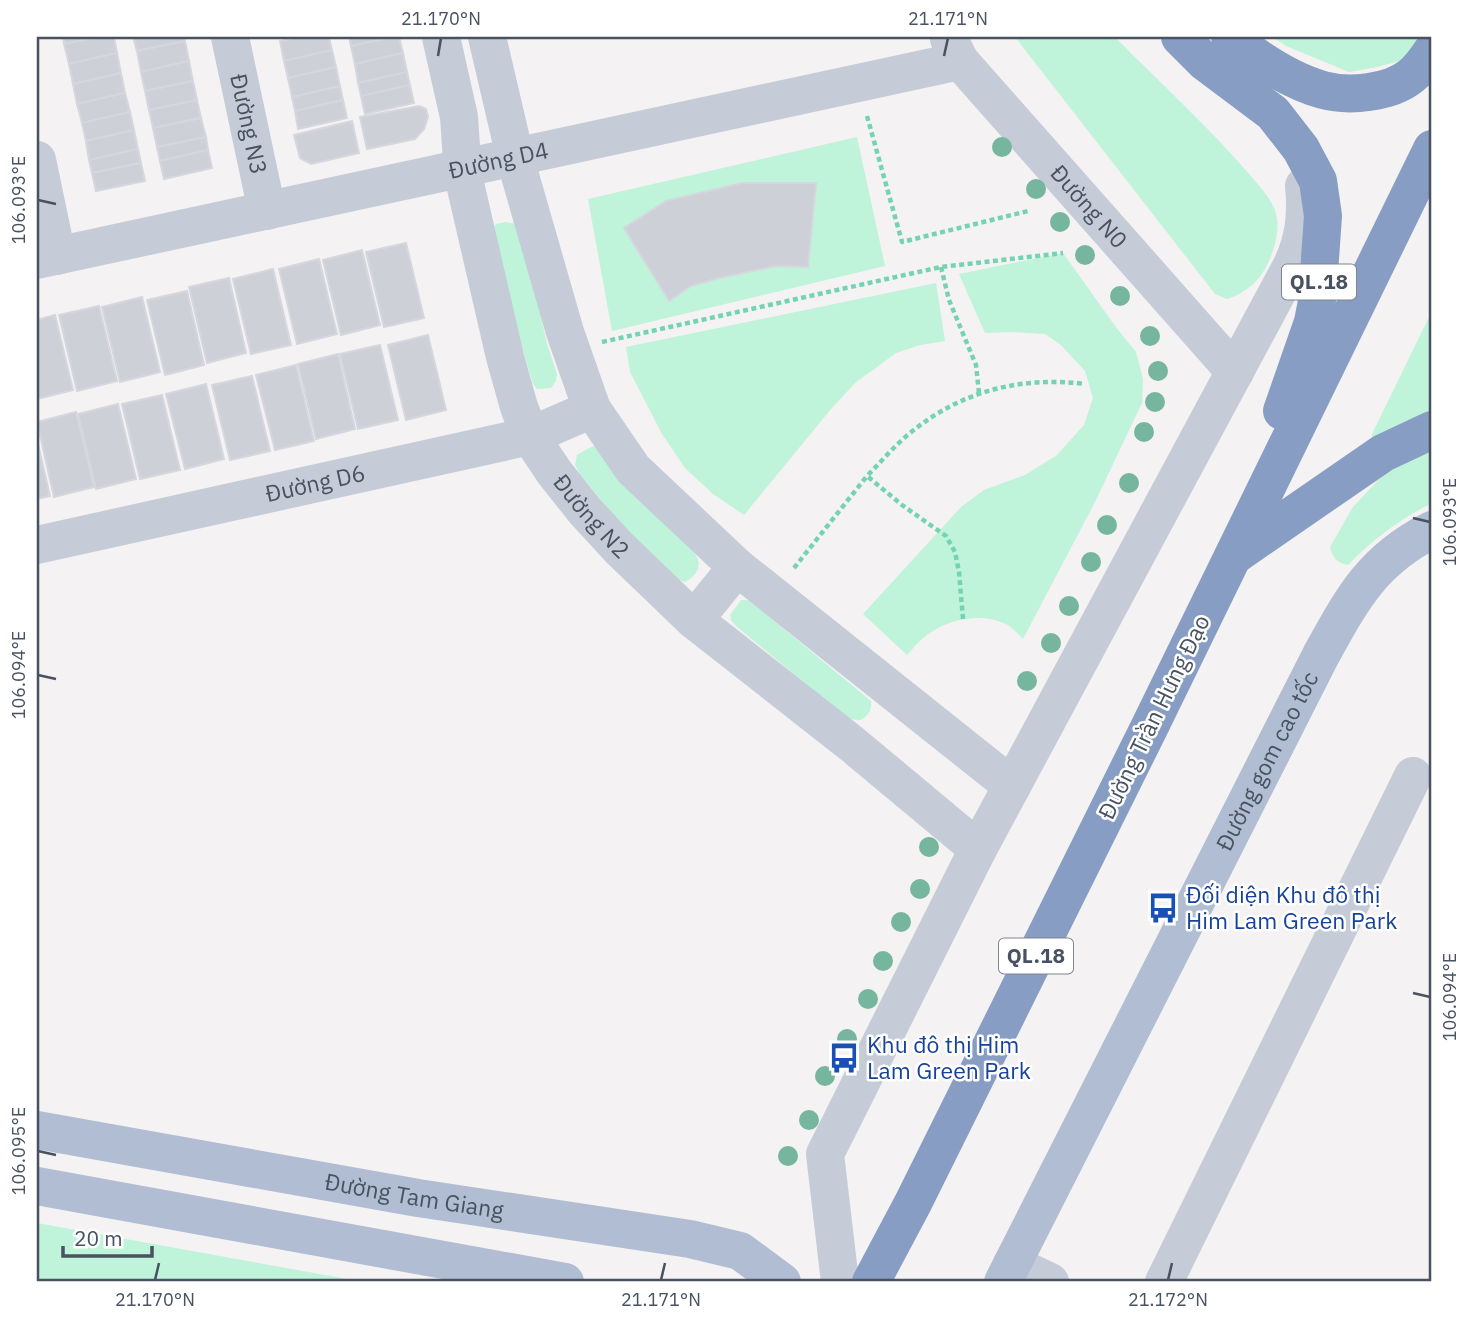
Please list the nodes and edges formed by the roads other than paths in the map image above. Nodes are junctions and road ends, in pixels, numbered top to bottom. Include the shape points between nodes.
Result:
1 (230, 37) edge
2 (441, 37) edge
3 (487, 37) edge
4 (1180, 37) edge
5 (1230, 37) edge
6 (954, 49) edge
7 (1432, 51) edge
8 (1301, 149) junction
9 (1432, 149) edge
10 (514, 157) junction
11 (37, 160) edge
12 (462, 168) junction
13 (267, 211) junction
14 (47, 258) edge
15 (1236, 372) junction
16 (592, 409) junction
17 (1432, 430) edge
18 (530, 436) junction
19 (1432, 530) edge
20 (37, 545) edge
21 (1229, 563) junction
22 (737, 567) junction
23 (694, 621) junction
24 (1413, 776) dead end
25 (1012, 786) junction
26 (978, 849) junction
27 (37, 1130) edge
28 (37, 1186) edge
29 (1008, 1273) edge
30 (565, 1282) edge
31 (782, 1282) edge
32 (840, 1282) edge
33 (872, 1282) edge
34 (1050, 1282) edge
35 (1164, 1282) edge

1 - 13 street, Đường N3
2 - 12 street, Đường N2 via 459,117
3 - 10 street
4 - 8 highway, QL.18 via 1205,62 1273,113
5 - 7 highway via 1300,80 1345,92 1383,89 1410,77
6 - 10 street, Đường D4
6 - 15 street, Đường N0
8 - 15 street via 1306,200 1299,250
8 - 21 highway, QL.18 via 1318,181 1322,201 1317,301
9 - 21 highway, Đường Trần Hưng Đạo / QL.18
10 - 12 street, Đường D4
10 - 16 street
11 - 14 street
12 - 13 street, Đường D4
12 - 18 street, Đường N2 via 505,357
13 - 14 street, Đường D4
15 - 25 street
16 - 18 street, Đường D6
16 - 22 street via 633,469
17 - 21 highway via 1383,453
18 - 20 street, Đường D6
18 - 23 street, Đường N2 via 585,511
19 - 29 main road, Đường gom cao tốc via 1377,568 1347,608
21 - 33 highway, Đường Trần Hưng Đạo / QL.18
22 - 23 street
22 - 25 street
23 - 26 street, Đường N2
24 - 35 street
25 - 26 street
26 - 32 street via 825,1154
27 - 31 main road, Đường Tam Giang via 418,1198 690,1239 740,1251
28 - 30 main road
29 - 34 street

